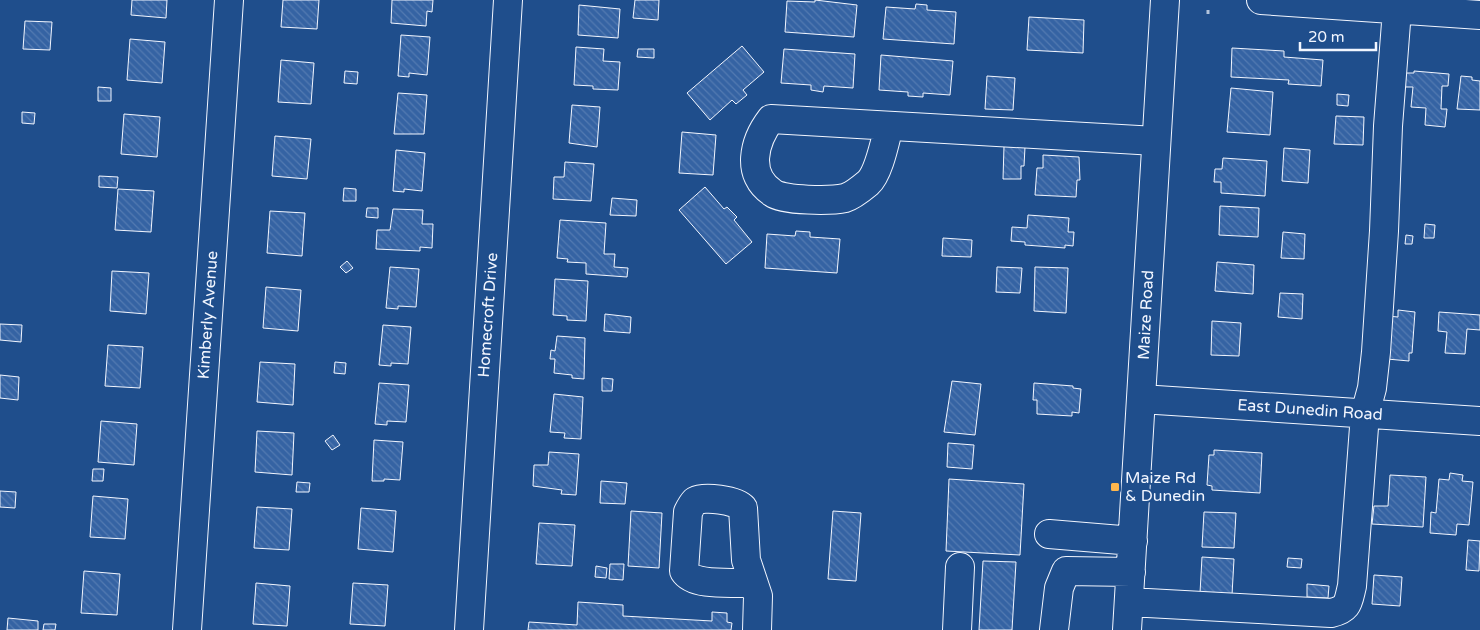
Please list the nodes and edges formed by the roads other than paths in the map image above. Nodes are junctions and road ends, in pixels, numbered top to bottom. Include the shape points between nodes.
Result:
1 (229, 0) edge
2 (508, 0) edge
3 (1165, 0) edge
4 (1262, 0) edge
5 (1397, 10) junction
6 (1480, 15) edge
7 (889, 126) junction
8 (1156, 141) junction
9 (1141, 400) junction
10 (1365, 414) junction
11 (1480, 421) edge
12 (1049, 534) dead end
13 (1133, 541) junction
14 (960, 567) dead end
15 (1131, 572) junction
16 (752, 583) dead end
17 (1129, 602) junction
18 (187, 630) edge
19 (469, 630) edge
20 (757, 630) edge
21 (957, 630) edge
22 (1054, 630) edge
23 (1127, 630) edge

1 - 18 street, Kimberly Avenue
2 - 19 street, Homecroft Drive
3 - 8 street, Maize Road
4 - 5 street
5 - 6 street
5 - 10 street via 1376,352
7 - 7 street via 771,119 761,132 754,156 758,178 774,194 814,201 847,198 869,182 882,155
7 - 8 street
8 - 9 street, Maize Road
9 - 10 street, East Dunedin Road
9 - 13 street, Maize Road
10 - 11 street, East Dunedin Road
10 - 17 street via 1352,586 1343,610 1331,613
12 - 13 street
13 - 15 street, Maize Road
14 - 21 street
15 - 17 street, Maize Road
15 - 22 street via 1066,571 1059,588
16 - 20 street via 758,596
17 - 23 street, Maize Road

